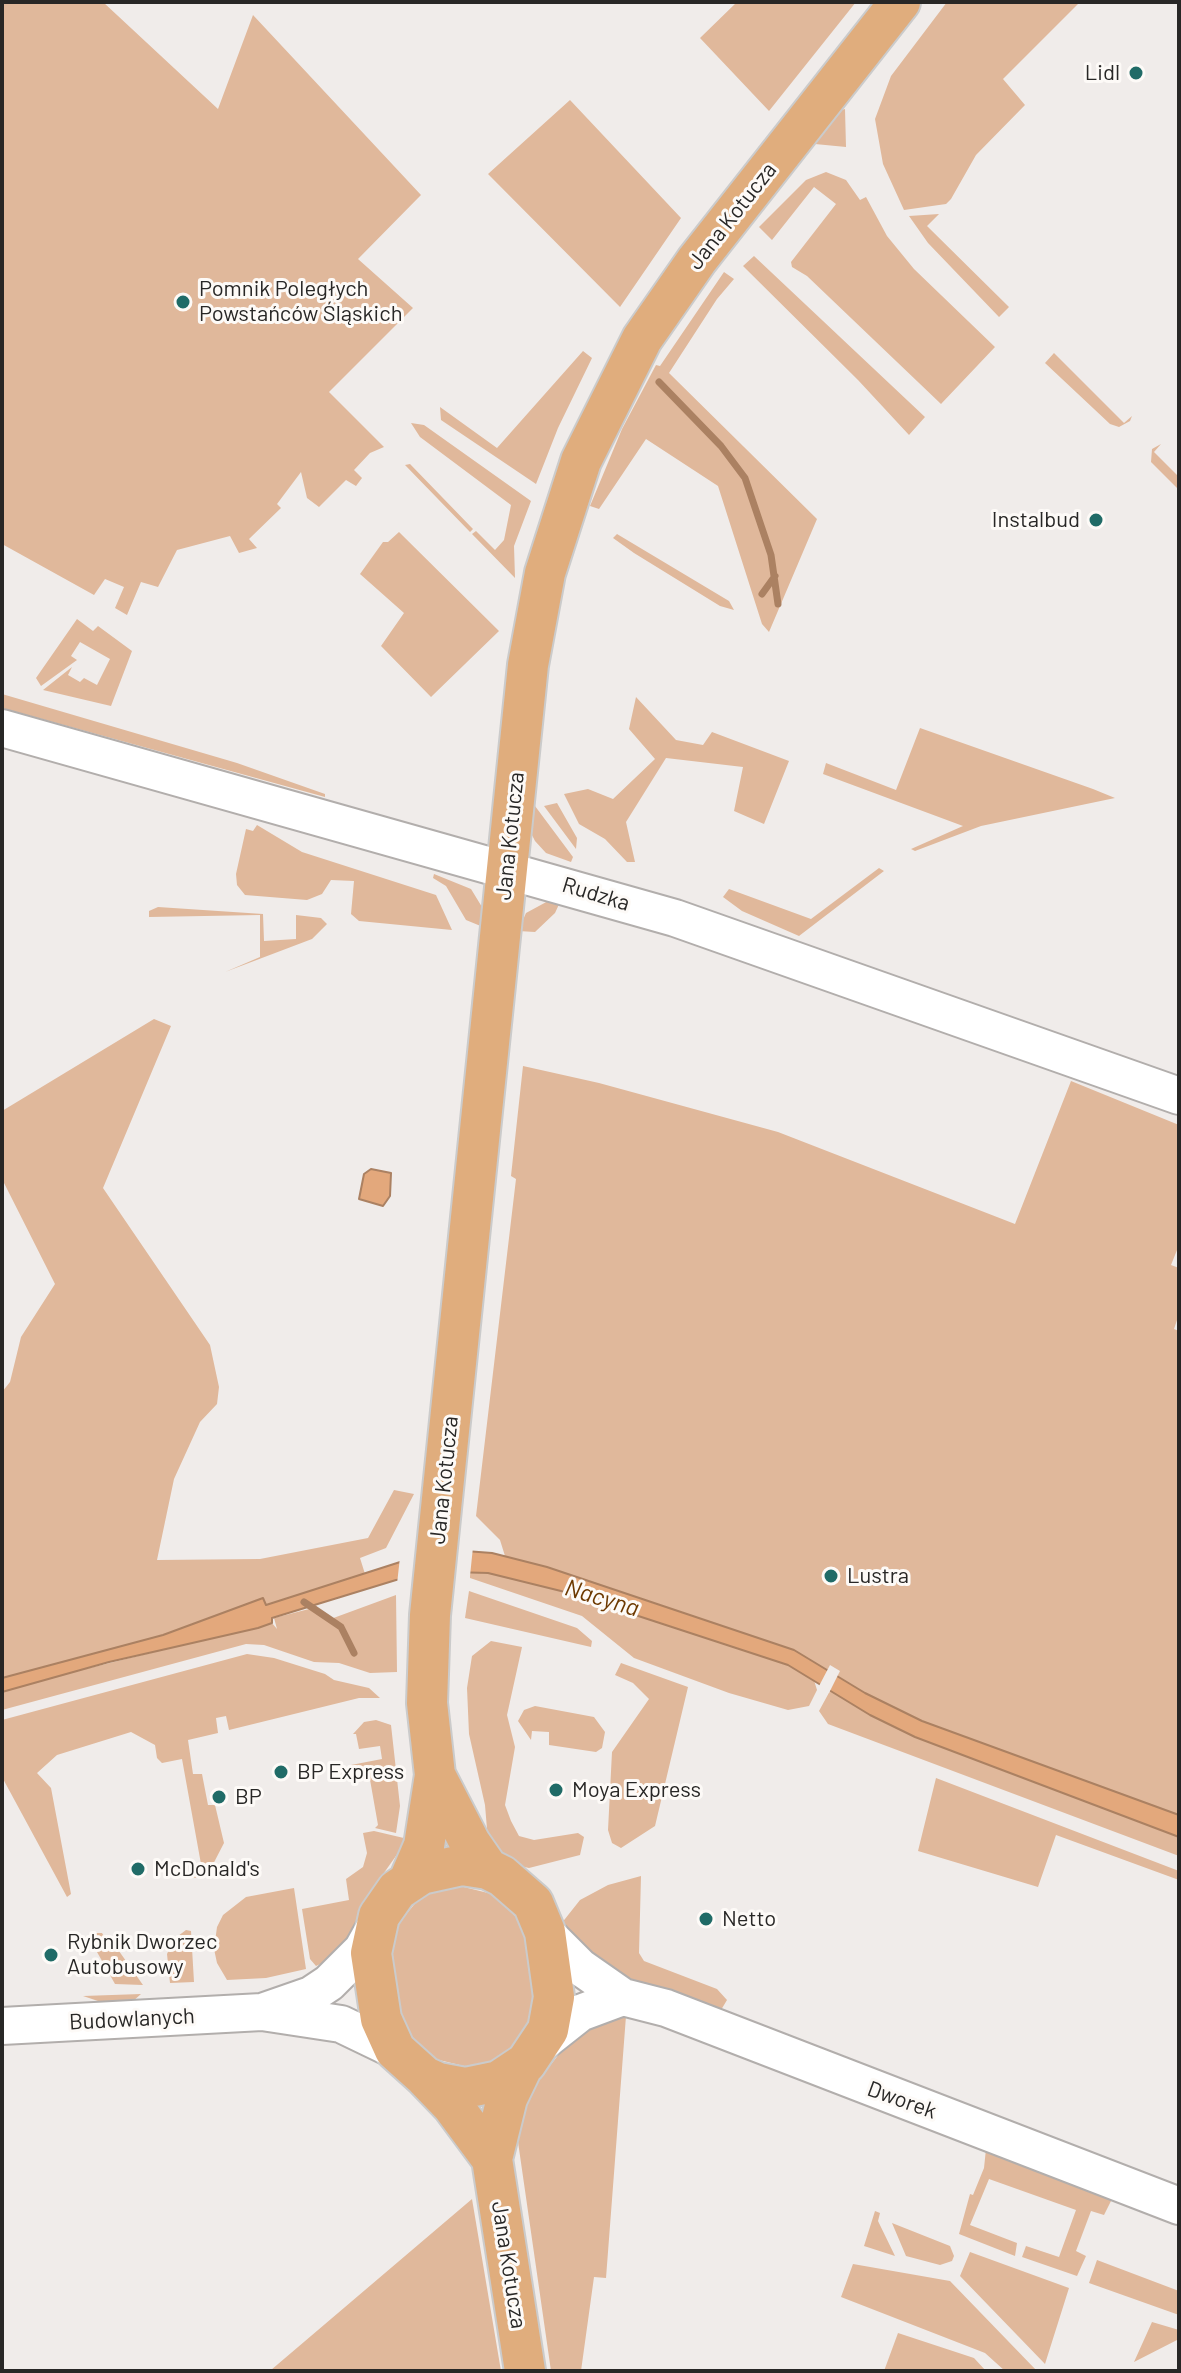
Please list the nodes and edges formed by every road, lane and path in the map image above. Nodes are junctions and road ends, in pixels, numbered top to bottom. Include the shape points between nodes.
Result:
1 (900, 2) edge
2 (2, 728) edge
3 (507, 868) junction
4 (1179, 1096) edge
5 (435, 1775) junction
6 (488, 1869) junction
7 (409, 1881) junction
8 (376, 1925) junction
9 (545, 1932) junction
10 (623, 1997) junction
11 (262, 2012) junction
12 (2, 2026) edge
13 (395, 2050) junction
14 (532, 2055) junction
15 (425, 2077) junction
16 (492, 2159) junction
17 (1179, 2206) edge
18 (525, 2371) edge

1 - 3 main road, Jana Kotucza via 666,301 594,430 563,511 542,588 528,665
2 - 3 street, Rudzka
3 - 4 street, Rudzka via 813,964
3 - 5 main road, Jana Kotucza via 430,1615 427,1703
5 - 6 main road, Jana Kotucza
5 - 7 main road, Jana Kotucza via 424,1846
6 - 7 main road via 449,1866
6 - 9 main road via 529,1898
7 - 8 main road via 391,1897
8 - 11 street, Budowlanych via 359,1953 329,1983
8 - 13 main road via 371,1953 378,2008
9 - 10 street, Dworek via 572,1961
9 - 14 main road via 554,1997
10 - 14 street via 580,2013
10 - 17 street, Dworek via 666,2008
11 - 12 street, Budowlanych
11 - 13 street, Budowlanych via 341,2024
13 - 15 main road
14 - 15 main road via 499,2081 465,2088
14 - 16 main road, Jana Kotucza via 507,2098
15 - 16 main road, Jana Kotucza
16 - 18 main road, Jana Kotucza

